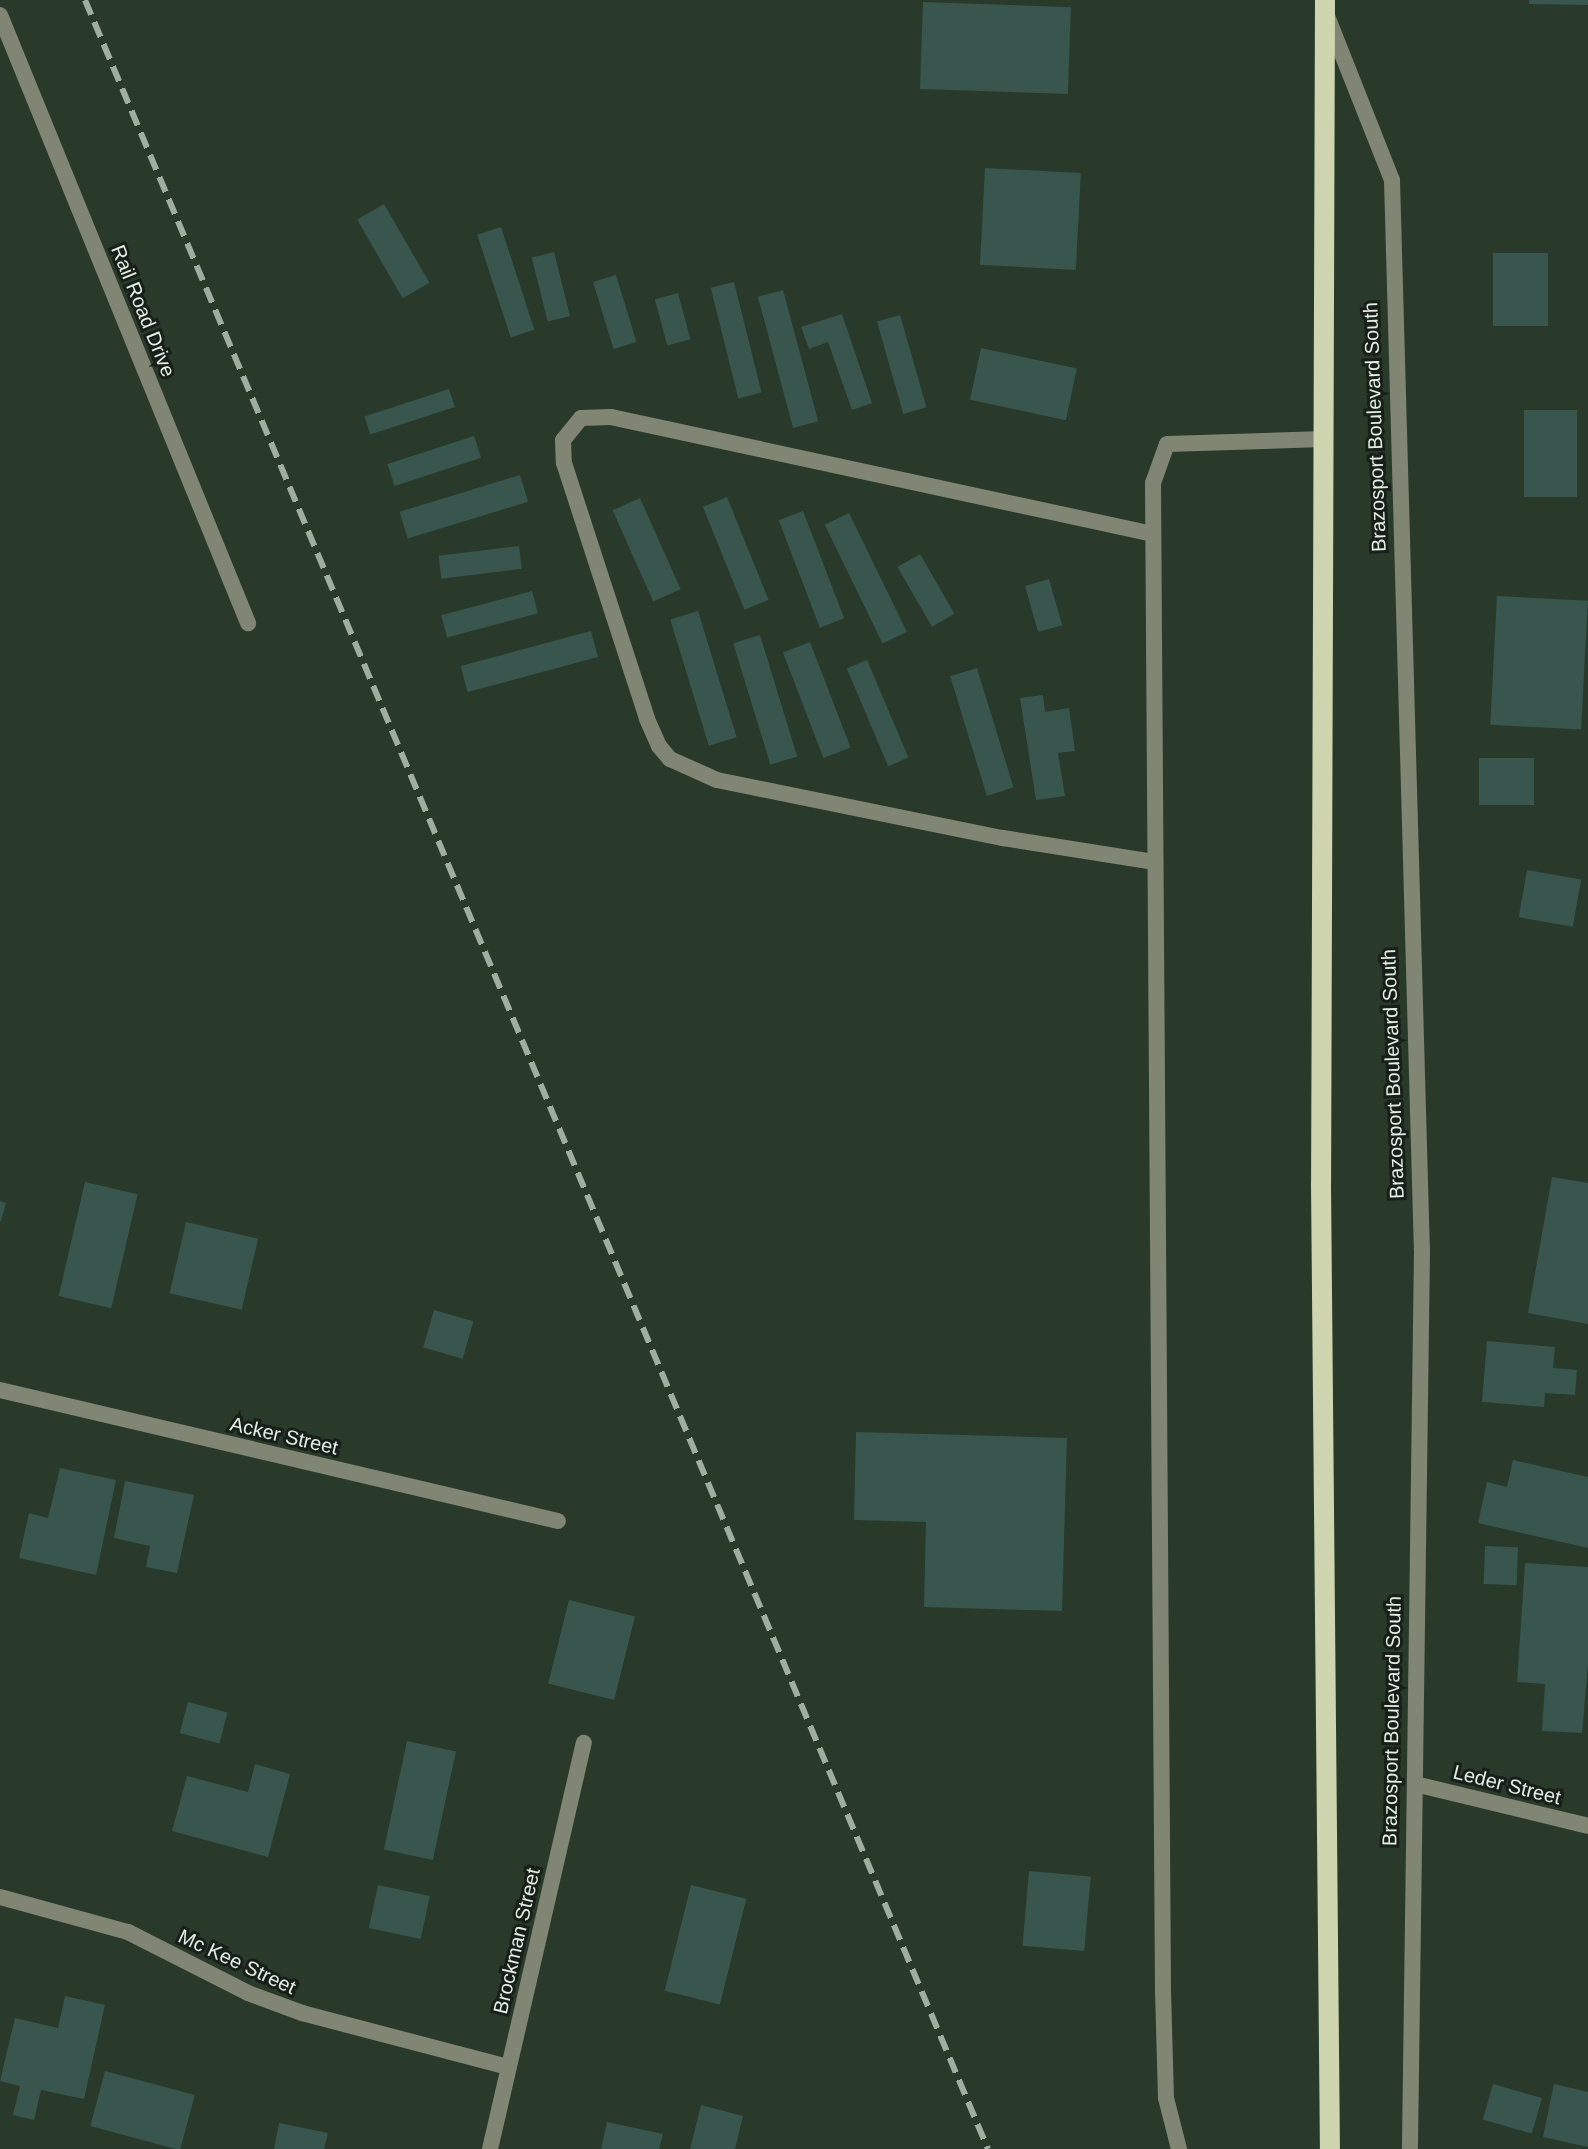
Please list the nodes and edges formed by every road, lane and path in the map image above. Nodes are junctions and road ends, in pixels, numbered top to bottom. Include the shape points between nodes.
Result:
1 (1325, 6) edge
2 (0, 15) edge
3 (1324, 439) junction
4 (1153, 534) junction
5 (248, 623) dead end
6 (1155, 862) junction
7 (0, 1390) edge
8 (558, 1521) dead end
9 (584, 1743) dead end
10 (1415, 1784) junction
11 (1588, 1826) edge
12 (0, 1897) edge
13 (508, 2067) junction
14 (490, 2149) edge
15 (1179, 2149) edge
16 (1330, 2149) edge
17 (1410, 2149) edge

1 - 3 main road, Brazosport Boulevard South
1 - 10 street, Brazosport Boulevard South via 1392,180 1422,1251
2 - 5 street, Rail Road Drive
3 - 4 street via 1167,444 1153,483
3 - 16 main road, Brazosport Boulevard South via 1321,1200
4 - 6 street
4 - 6 street via 611,417 581,418 563,440 564,463 647,719 670,759 717,780 1003,838
6 - 15 street via 1163,1991 1166,2098
7 - 8 street, Acker Street
9 - 13 street, Brockman Street
10 - 11 street, Leder Street
10 - 17 street, Brazosport Boulevard South
12 - 13 street, Mc Kee Street via 128,1932 248,1993 302,2013
13 - 14 street, Brockman Street

